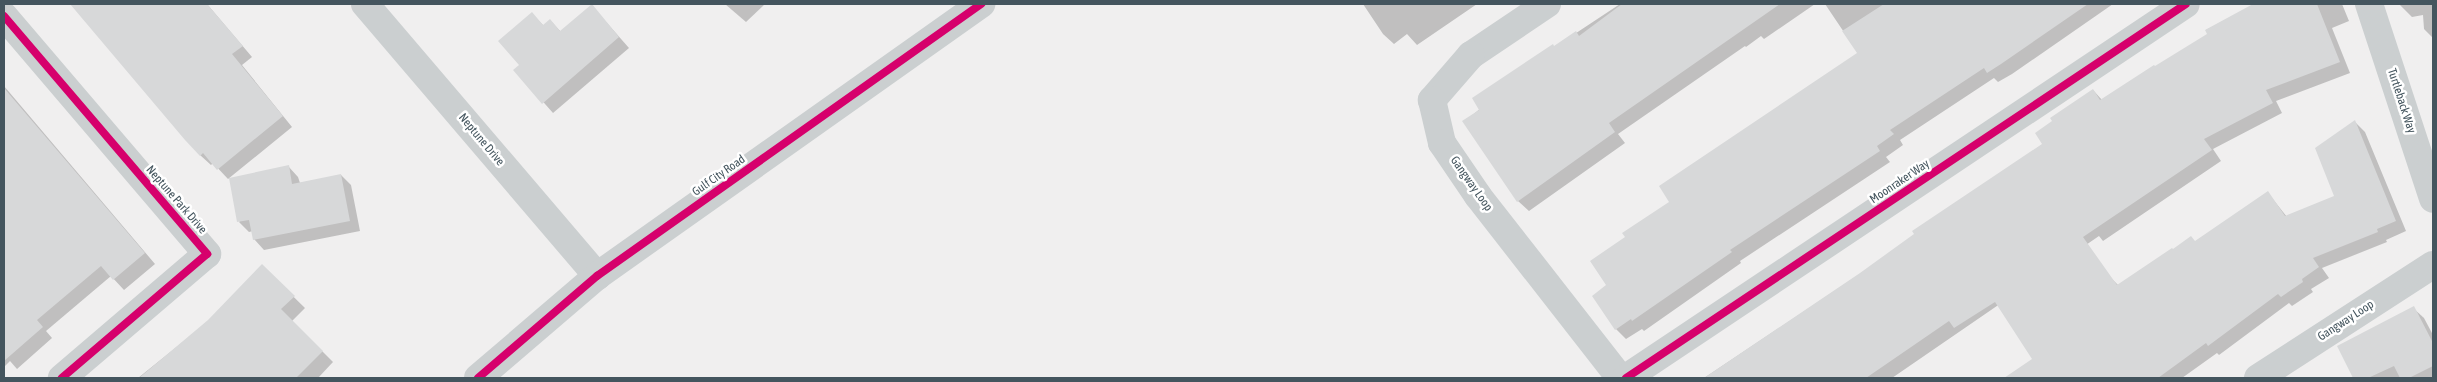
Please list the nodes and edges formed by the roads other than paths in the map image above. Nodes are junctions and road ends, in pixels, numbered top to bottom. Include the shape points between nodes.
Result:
1 (366, 4) edge
2 (981, 4) edge
3 (1547, 4) edge
4 (2186, 4) edge
5 (2370, 4) edge
6 (4, 16) edge
7 (2433, 198) edge
8 (2433, 265) edge
9 (598, 276) junction
10 (62, 378) edge
11 (478, 378) edge
12 (1620, 378) edge
13 (1626, 378) edge
14 (2258, 378) edge

1 - 9 street, Neptune Drive
2 - 9 street, Gulf City Road
3 - 12 street, Gangway Loop via 1471,55 1432,100 1442,143 1478,196
4 - 13 street, Moonraker Way
5 - 7 street, Turtleback Way
6 - 10 street, Neptune Park Drive via 207,254
8 - 14 street, Gangway Loop
9 - 11 street, Gulf City Road

